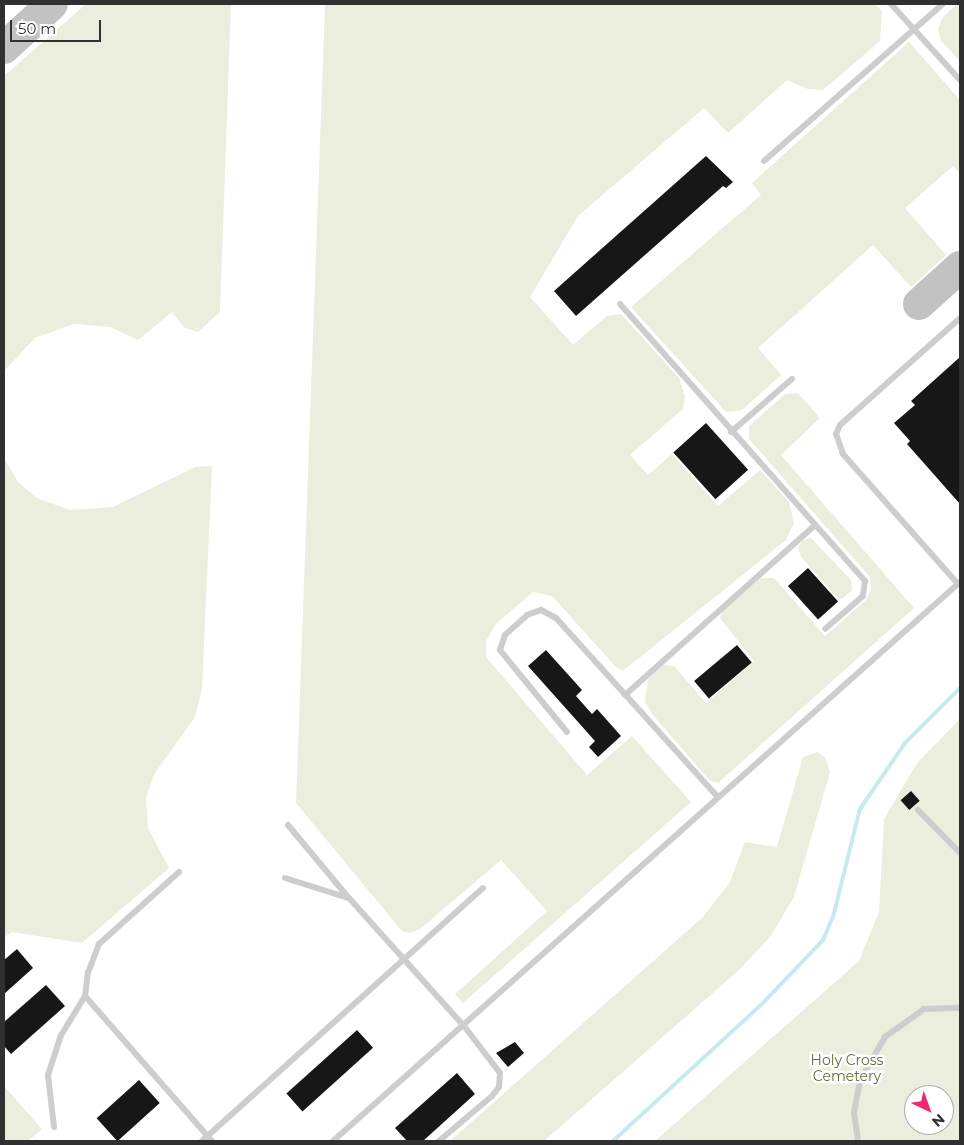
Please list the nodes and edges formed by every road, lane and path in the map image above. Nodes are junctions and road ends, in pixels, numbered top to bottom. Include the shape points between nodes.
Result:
1 (891, 4) edge
2 (943, 4) edge
3 (916, 29) junction
4 (960, 80) edge
5 (764, 161) dead end
6 (620, 304) dead end
7 (960, 318) edge
8 (792, 379) dead end
9 (731, 432) junction
10 (815, 525) junction
11 (959, 583) edge
12 (825, 629) dead end
13 (625, 695) junction
14 (566, 732) dead end
15 (717, 796) junction
16 (918, 810) dead end
17 (288, 826) dead end
18 (960, 853) edge
19 (180, 872) dead end
20 (285, 878) dead end
21 (483, 888) dead end
22 (349, 898) junction
23 (402, 959) junction
24 (85, 996) junction
25 (960, 1008) edge
26 (464, 1026) junction
27 (54, 1127) dead end
28 (210, 1139) edge
29 (202, 1141) edge
30 (333, 1141) edge
31 (439, 1141) edge
32 (858, 1141) edge

1 - 3 lane
2 - 3 lane
3 - 4 lane
3 - 5 lane
6 - 9 lane
7 - 11 lane via 840,425 836,434 843,454
8 - 9 lane
9 - 10 lane
10 - 12 lane via 866,586 863,596
10 - 13 lane
11 - 15 lane
13 - 14 lane via 556,618 541,610 527,615 505,635 500,650
13 - 15 lane
15 - 26 lane
16 - 18 lane
17 - 22 lane
19 - 24 lane via 100,944 88,972
20 - 22 lane
21 - 23 lane
22 - 23 lane
23 - 26 lane
23 - 28 lane
24 - 27 lane via 60,1037 48,1074
24 - 28 lane
25 - 32 lane via 924,1009 885,1036 860,1080 854,1112
26 - 30 lane
26 - 31 lane via 502,1079 492,1096
28 - 29 lane

